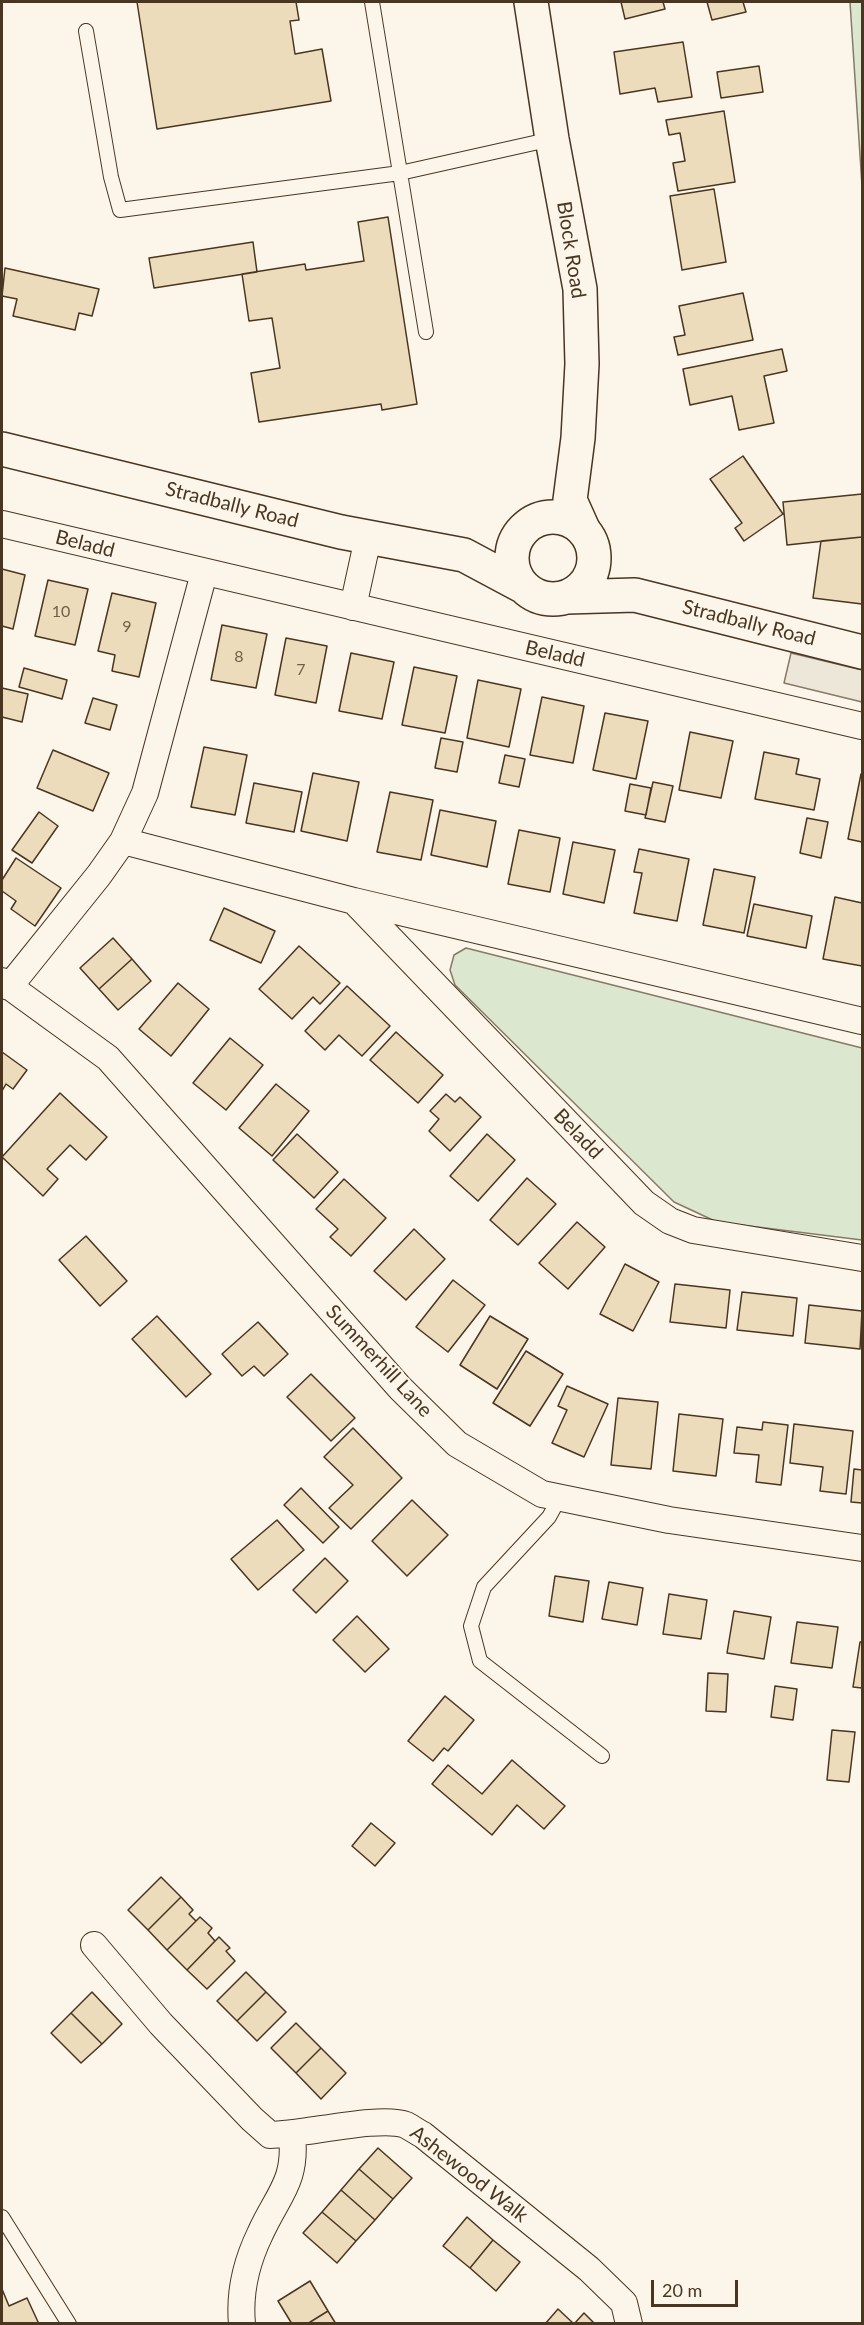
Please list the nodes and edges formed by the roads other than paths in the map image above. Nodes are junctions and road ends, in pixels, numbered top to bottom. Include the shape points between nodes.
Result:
1 (372, 2) edge
2 (531, 2) edge
3 (86, 31) dead end
4 (552, 139) junction
5 (400, 173) junction
6 (426, 332) dead end
7 (2, 449) edge
8 (562, 508) junction
9 (2, 524) edge
10 (524, 527) junction
11 (368, 538) junction
12 (589, 544) junction
13 (464, 555) junction
14 (204, 573) junction
15 (522, 586) junction
16 (635, 595) junction
17 (567, 597) junction
18 (353, 607) junction
19 (862, 652) edge
20 (862, 726) edge
21 (123, 841) junction
22 (354, 901) junction
23 (5, 984) edge
24 (862, 1021) edge
25 (862, 1258) edge
26 (560, 1497) junction
27 (862, 1548) edge
28 (602, 1756) dead end
29 (94, 1945) dead end
30 (292, 2135) junction
31 (2, 2217) edge
32 (69, 2324) edge
33 (242, 2324) edge
34 (629, 2324) edge

1 - 5 lane
2 - 4 main road, Block Road
3 - 5 lane via 120,210
4 - 5 lane
4 - 8 main road, Block Road via 580,288 578,438
5 - 6 lane
7 - 11 main road, Stradbally Road
8 - 10 main road
8 - 12 main road
9 - 14 street, Beladd
10 - 13 main road
10 - 15 main road via 511,556 513,573
11 - 13 main road, Stradbally Road
11 - 18 street
12 - 16 main road, Stradbally Road
12 - 17 main road via 591,575
13 - 15 main road, Stradbally Road
14 - 18 street, Beladd
14 - 21 street via 145,793
15 - 17 main road via 536,596
16 - 17 main road, Stradbally Road
16 - 19 main road, Stradbally Road
18 - 20 street, Beladd
21 - 22 street
21 - 23 street via 99,875
22 - 24 street
22 - 25 street, Beladd via 644,1203 670,1221 693,1230
23 - 26 street, Summerhill Lane via 108,1058 400,1388 457,1444 542,1494
26 - 27 street, Summerhill Lane via 669,1521
26 - 28 lane via 549,1517 484,1587 471,1626 480,1661
29 - 30 street, Ashewood Walk via 161,2024 252,2119 270,2135
30 - 33 street via 294,2154 289,2180 245,2270
30 - 34 street, Ashewood Walk via 381,2123 405,2125 423,2135 589,2269 624,2303
31 - 32 lane

